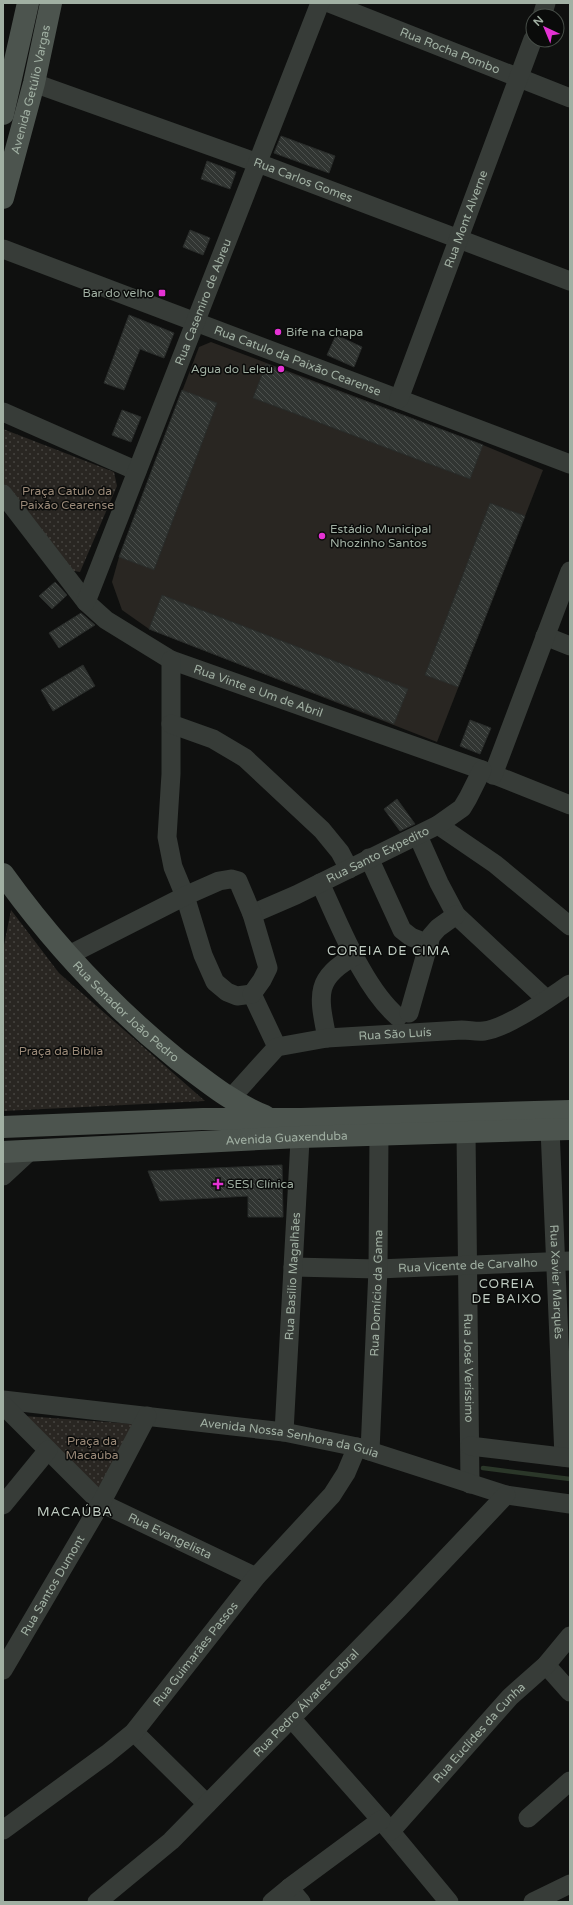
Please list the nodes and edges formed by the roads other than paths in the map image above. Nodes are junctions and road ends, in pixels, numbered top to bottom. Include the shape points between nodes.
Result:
1 (28, 3) edge
2 (36, 3) edge
3 (51, 3) edge
4 (320, 3) edge
5 (329, 3) edge
6 (530, 48) edge
7 (518, 78) junction
8 (34, 83) junction
9 (570, 98) edge
10 (3, 114) edge
11 (258, 163) junction
12 (3, 198) edge
13 (458, 240) junction
14 (3, 249) edge
15 (570, 281) edge
16 (196, 322) junction
17 (399, 399) junction
18 (3, 412) edge
19 (570, 464) edge
20 (137, 471) junction
21 (3, 494) edge
22 (570, 571) edge
23 (86, 602) junction
24 (545, 636) junction
25 (570, 646) edge
26 (171, 660) junction
27 (171, 724) junction
28 (487, 773) junction
29 (570, 806) edge
30 (438, 825) junction
31 (418, 836) junction
32 (369, 858) junction
33 (349, 869) junction
34 (3, 874) edge
35 (320, 883) junction
36 (185, 896) junction
37 (252, 914) junction
38 (456, 915) junction
39 (570, 926) edge
40 (428, 944) junction
41 (67, 956) junction
42 (355, 956) junction
43 (570, 984) edge
44 (252, 994) junction
45 (546, 1000) junction
46 (325, 1029) junction
47 (277, 1047) junction
48 (230, 1099) junction
49 (570, 1111) edge
50 (203, 1119) junction
51 (273, 1120) junction
52 (3, 1127) edge
53 (300, 1128) junction
54 (560, 1129) edge
55 (466, 1132) junction
56 (379, 1135) junction
57 (31, 1150) junction
58 (3, 1152) edge
59 (3, 1176) edge
60 (563, 1262) edge
61 (468, 1265) junction
62 (293, 1267) junction
63 (378, 1269) junction
64 (3, 1400) edge
65 (3, 1405) edge
66 (146, 1416) junction
67 (284, 1432) junction
68 (470, 1446) junction
69 (363, 1449) junction
70 (48, 1450) junction
71 (567, 1458) edge
72 (470, 1484) junction
73 (506, 1495) junction
74 (102, 1504) junction
75 (570, 1504) edge
76 (3, 1505) edge
77 (256, 1577) junction
78 (570, 1636) edge
79 (546, 1665) junction
80 (3, 1670) edge
81 (570, 1692) edge
82 (291, 1718) junction
83 (134, 1732) junction
84 (570, 1780) edge
85 (207, 1804) junction
86 (528, 1818) dead end
87 (386, 1826) junction
88 (3, 1830) edge
89 (570, 1884) edge
90 (288, 1888) junction
91 (98, 1902) edge
92 (272, 1902) edge
93 (301, 1902) edge
94 (449, 1902) edge
95 (533, 1902) edge

1 - 10 main road, Avenida Getúlio Vargas
2 - 8 main road via 22,66 24,77
3 - 8 main road, Avenida Getúlio Vargas
4 - 11 street, Rua Casemiro de Abreu
5 - 7 street, Rua Rocha Pombo
6 - 7 street, Rua Mont Alverne
7 - 9 street, Rua Rocha Pombo
7 - 13 street, Rua Mont Alverne
8 - 11 street, Rua Carlos Gomes
8 - 12 main road, Avenida Getúlio Vargas
11 - 13 street, Rua Carlos Gomes
11 - 16 street, Rua Casemiro de Abreu
13 - 15 street, Rua Carlos Gomes
13 - 17 street, Rua Mont Alverne
14 - 16 street, Rua Catulo da Paixão Cearense
16 - 17 street, Rua Catulo da Paixão Cearense
16 - 20 street, Rua Casemiro de Abreu
17 - 19 street, Rua Catulo da Paixão Cearense
18 - 20 street
20 - 23 street, Rua Casemiro de Abreu
21 - 23 street, Rua Vinte e Um de Abril
22 - 24 street, Rua Santo Expedito
23 - 26 street, Rua Vinte e Um de Abril via 106,620
24 - 25 street
24 - 28 street, Rua Santo Expedito
26 - 27 street
26 - 28 street, Rua Vinte e Um de Abril
27 - 33 street via 213,739 244,758 322,830 340,852
27 - 36 street via 167,837 173,867
28 - 29 street, Rua Vinte e Um de Abril
28 - 30 street, Rua Santo Expedito via 462,808
30 - 31 street, Rua Santo Expedito
30 - 39 street via 495,864
31 - 32 street, Rua Santo Expedito
31 - 38 street
32 - 33 street, Rua Santo Expedito
32 - 40 street via 402,930 411,938
33 - 35 street, Rua Santo Expedito
34 - 41 main road, Rua Senador João Pedro
35 - 37 street, Rua Santo Expedito
35 - 42 street
36 - 37 street via 231,879 238,881
36 - 41 street
36 - 44 street via 203,955 215,982 237,996
37 - 44 street via 268,968
38 - 40 street via 438,928
38 - 45 street
40 - 42 street via 422,973 403,1015 387,1008
41 - 48 main road, Rua Senador João Pedro via 103,994 152,1039
42 - 46 street via 331,971 325,981 320,1003
43 - 45 street, Rua São Luís
44 - 47 street
45 - 46 street, Rua São Luís via 500,1026 483,1031
46 - 47 street, Rua São Luís
47 - 48 street
48 - 51 main road, Rua Senador João Pedro
49 - 53 main road, Avenida Guaxenduba
50 - 51 main road, Avenida Guaxenduba
50 - 52 main road, Avenida Guaxenduba
50 - 57 main road via 176,1127 52,1132 37,1140
51 - 53 main road, Avenida Guaxenduba
53 - 56 main road, Avenida Guaxenduba
53 - 57 main road, Avenida Guaxenduba
53 - 62 street, Rua Basilio Magalhães
54 - 55 main road, Avenida Guaxenduba
54 - 60 street, Rua Xavier Marquês
55 - 56 main road, Avenida Guaxenduba
55 - 61 street, Rua José Veríssimo
56 - 63 street, Rua Domício da Gama
57 - 58 main road, Avenida Guaxenduba
57 - 59 street
60 - 61 street, Rua Vicente de Carvalho
60 - 71 street, Rua Xavier Marquês
61 - 63 street, Rua Vicente de Carvalho
61 - 68 street, Rua José Veríssimo
62 - 63 street, Rua Vicente de Carvalho
62 - 67 street, Rua Basilio Magalhães
63 - 69 street, Rua Domício da Gama
64 - 66 street, Avenida Nossa Senhora da Guia
65 - 70 street, Rua Evangelista
66 - 67 street, Avenida Nossa Senhora da Guia
66 - 74 street, Rua Santos Dumont
67 - 69 street, Avenida Nossa Senhora da Guia
68 - 71 street
68 - 72 street, Rua José Veríssimo
69 - 72 street, Avenida Nossa Senhora da Guia
69 - 77 street, Rua Guimarães Passos via 332,1495
70 - 74 street, Rua Evangelista
70 - 76 street
72 - 73 street, Avenida Nossa Senhora da Guia
73 - 75 street, Avenida Nossa Senhora da Guia
73 - 82 street, Rua Pedro Álvares Cabral
74 - 77 street, Rua Evangelista
74 - 80 street, Rua Santos Dumont
77 - 83 street, Rua Guimarães Passos
78 - 79 street, Rua Euclídes da Cunha
79 - 81 street
79 - 87 street, Rua Euclídes da Cunha via 510,1697
82 - 85 street, Rua Pedro Álvares Cabral
82 - 87 street
83 - 85 street
83 - 88 street, Rua Guimarães Passos
84 - 86 street
85 - 91 street, Rua Pedro Álvares Cabral via 171,1841
87 - 90 street, Rua Euclídes da Cunha
87 - 94 street
89 - 95 street
90 - 92 street, Rua Euclídes da Cunha
90 - 93 street

